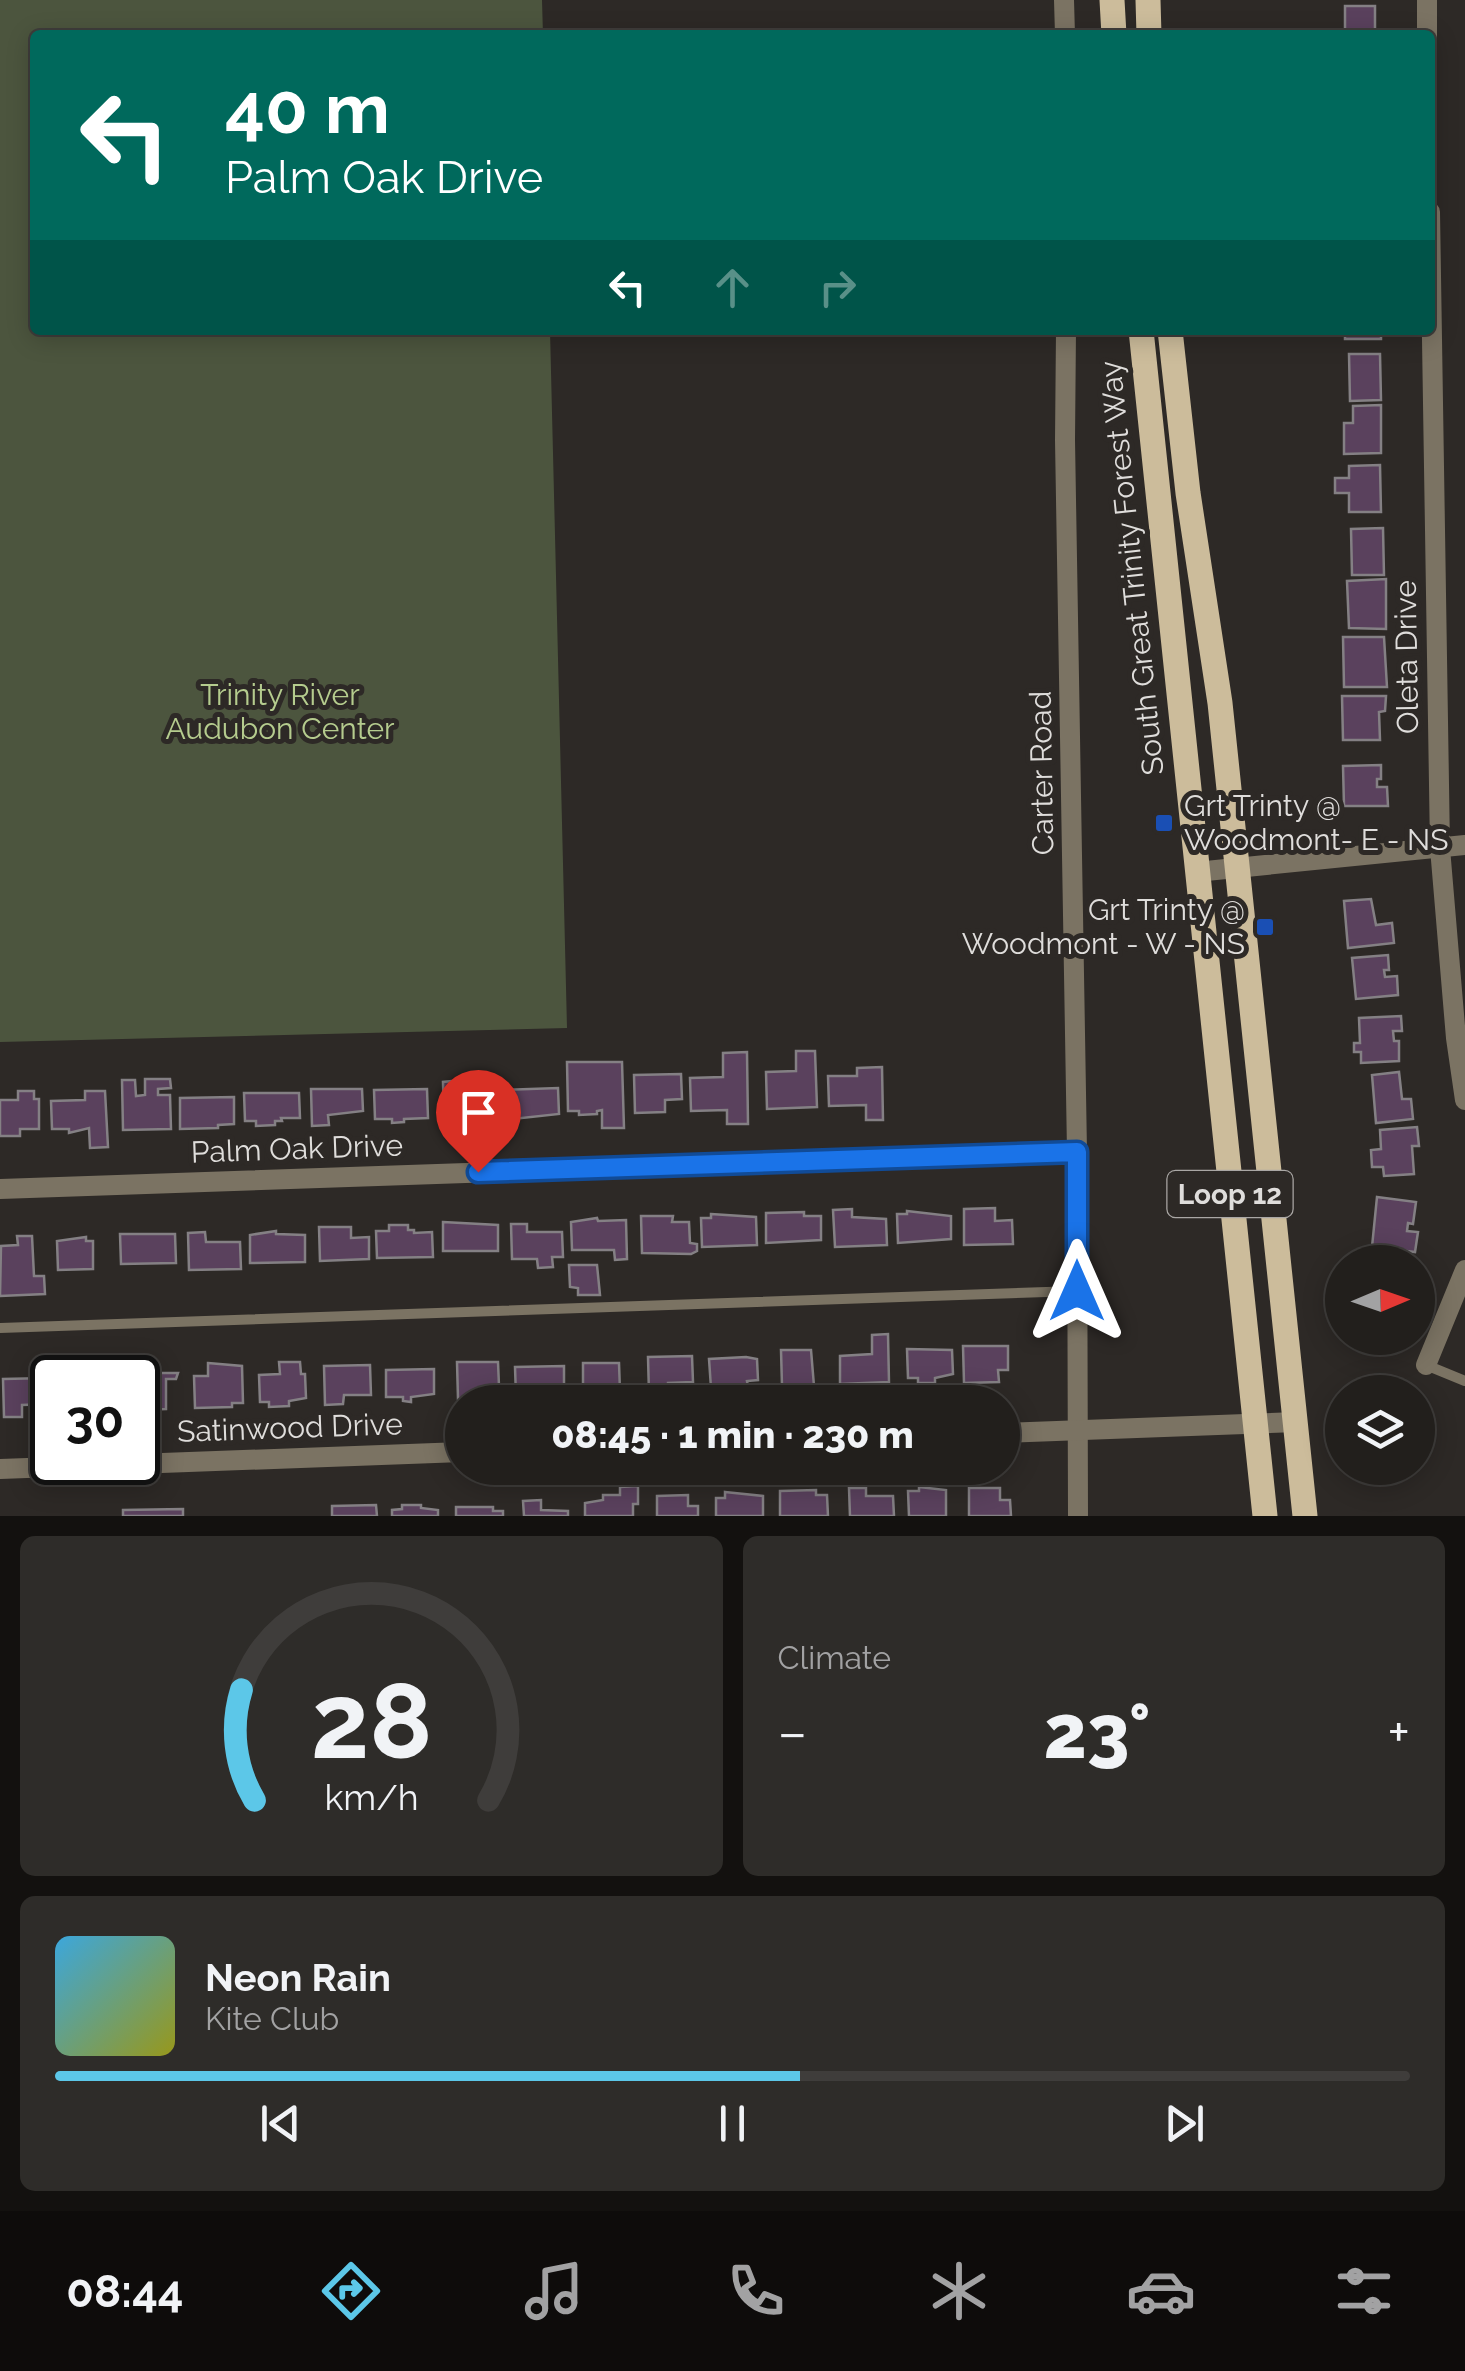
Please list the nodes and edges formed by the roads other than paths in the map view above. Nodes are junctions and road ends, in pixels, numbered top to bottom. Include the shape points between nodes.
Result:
1 (1064, 0) edge
2 (1112, 0) edge
3 (1148, 0) edge
4 (1426, 0) edge
5 (1064, 30) edge
6 (1114, 30) edge
7 (1150, 30) edge
8 (1427, 30) edge
9 (1066, 335) edge
10 (1142, 335) edge
11 (1171, 335) edge
12 (1432, 335) edge
13 (1465, 846) edge
14 (1440, 848) junction
15 (1236, 868) junction
16 (1196, 872) junction
17 (1465, 1100) edge
18 (1077, 1152) junction
19 (0, 1188) edge
20 (1465, 1270) edge
21 (1077, 1291) junction
22 (0, 1328) edge
23 (1426, 1364) joint
24 (1465, 1381) edge
25 (1296, 1422) junction
26 (1255, 1424) junction
27 (1076, 1430) junction
28 (1020, 1432) edge
29 (445, 1453) edge
30 (0, 1469) edge
31 (1078, 1516) edge
32 (1265, 1516) edge
33 (1306, 1516) edge

1 - 5 street
2 - 6 main road
3 - 7 main road
4 - 8 street
9 - 18 street, Carter Road
10 - 16 main road, South Great Trinity Forest Way / Loop 12
11 - 15 main road, Loop 12
12 - 14 street, Oleta Drive
13 - 14 street
14 - 15 street
14 - 17 street, Oleta Drive
15 - 16 street
15 - 25 main road, Loop 12
16 - 26 main road, South Great Trinity Forest Way / Loop 12
18 - 19 street, Palm Oak Drive
18 - 21 street, Carter Road
20 - 23 street
21 - 22 lane
21 - 27 street, Carter Road
23 - 24 lane
25 - 26 street
25 - 33 main road, Loop 12
26 - 27 street
26 - 32 main road, South Great Trinity Forest Way / Loop 12
27 - 28 street
27 - 31 street, Carter Road
29 - 30 street, Satinwood Drive

